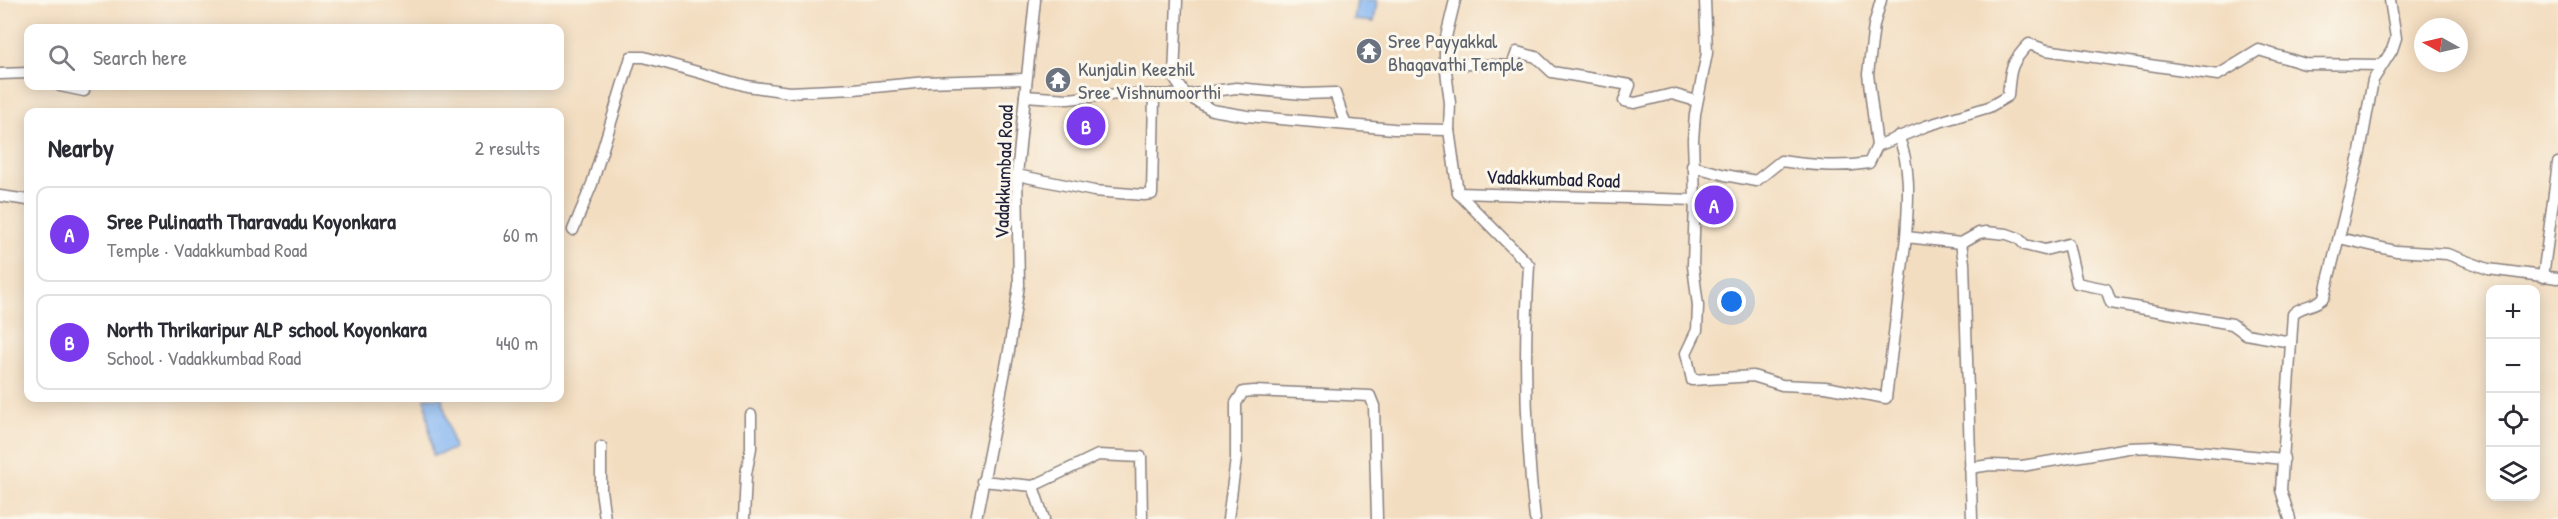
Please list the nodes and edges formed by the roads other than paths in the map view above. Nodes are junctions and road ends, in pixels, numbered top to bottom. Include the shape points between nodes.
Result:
1 (1035, 0) edge
2 (1177, 0) edge
3 (1455, 0) edge
4 (1705, 0) edge
5 (1881, 0) edge
6 (2390, 0) edge
7 (1445, 63) junction
8 (2380, 65) junction
9 (24, 73) edge
10 (0, 74) edge
11 (1026, 79) junction
12 (79, 90) edge
13 (84, 91) dead end
14 (1186, 95) junction
15 (1025, 96) junction
16 (1154, 96) junction
17 (1693, 100) dead end
18 (1345, 123) junction
19 (1449, 130) junction
20 (1898, 136) junction
21 (1877, 146) junction
22 (2558, 163) edge
23 (1692, 166) junction
24 (1017, 175) junction
25 (1458, 193) junction
26 (0, 196) edge
27 (24, 199) edge
28 (1695, 200) junction
29 (573, 230) dead end
30 (1906, 237) junction
31 (2339, 238) junction
32 (1961, 243) junction
33 (2543, 277) junction
34 (2558, 278) edge
35 (2291, 342) junction
36 (751, 415) dead end
37 (601, 447) dead end
38 (2284, 459) junction
39 (1970, 468) junction
40 (982, 482) junction
41 (1033, 486) junction
42 (605, 519) edge
43 (744, 519) edge
44 (976, 519) edge
45 (1044, 519) edge
46 (1142, 519) edge
47 (1228, 519) edge
48 (1377, 519) edge
49 (1535, 519) edge
50 (1972, 519) edge
51 (2290, 519) edge

1 - 11 street
2 - 14 street via 1174,78
3 - 7 street, Vadakkumbad Road via 1445,41
4 - 23 street via 1707,53 1695,114
5 - 21 street via 1868,74
6 - 8 street via 2396,38
7 - 17 street via 1512,66 1516,52 1536,57 1552,72 1630,85 1624,101 1635,103 1672,94
7 - 19 street, Vadakkumbad Road
8 - 20 street via 2305,64 2259,50 2218,75 2029,45 2010,69 2008,96 2003,100
8 - 31 street via 2373,80
9 - 10 street
11 - 15 street
11 - 29 street via 789,92 747,86 644,57 631,57 592,184
12 - 13 street
14 - 16 street, Vadakkumbad Road
14 - 18 street via 1212,110
14 - 18 street, Vadakkumbad Road via 1236,88 1335,93
15 - 16 street, Vadakkumbad Road
15 - 24 street, Vadakkumbad Road
16 - 24 street via 1152,194 1094,191
18 - 19 street
19 - 25 street, Vadakkumbad Road
20 - 21 street
20 - 30 street via 1909,187
21 - 23 street via 1869,163 1815,166 1781,161 1756,181
22 - 33 street
23 - 28 street
24 - 40 street, Vadakkumbad Road via 1019,285
25 - 28 street, Vadakkumbad Road
25 - 49 street via 1529,265 1529,470
26 - 27 street
28 - 30 street via 1693,266 1697,330 1686,353 1692,380 1753,376 1782,385 1825,387 1886,398
30 - 32 street
31 - 33 street via 2396,251 2447,254 2488,270
31 - 35 street via 2324,297 2293,314
32 - 35 street via 1986,232 2018,237 2025,245 2045,250 2068,244 2077,283 2106,289 2111,303 2232,324 2246,334
32 - 39 street
33 - 34 street
35 - 38 street
36 - 43 street via 752,448 746,474
37 - 42 street
38 - 39 street via 2156,447 2022,466
38 - 51 street via 2282,490
39 - 50 street
40 - 41 street
40 - 44 street, Vadakkumbad Road
41 - 45 street
41 - 46 street via 1098,455 1141,457
47 - 48 street via 1236,459 1236,403 1243,392 1254,391 1370,396 1374,406

